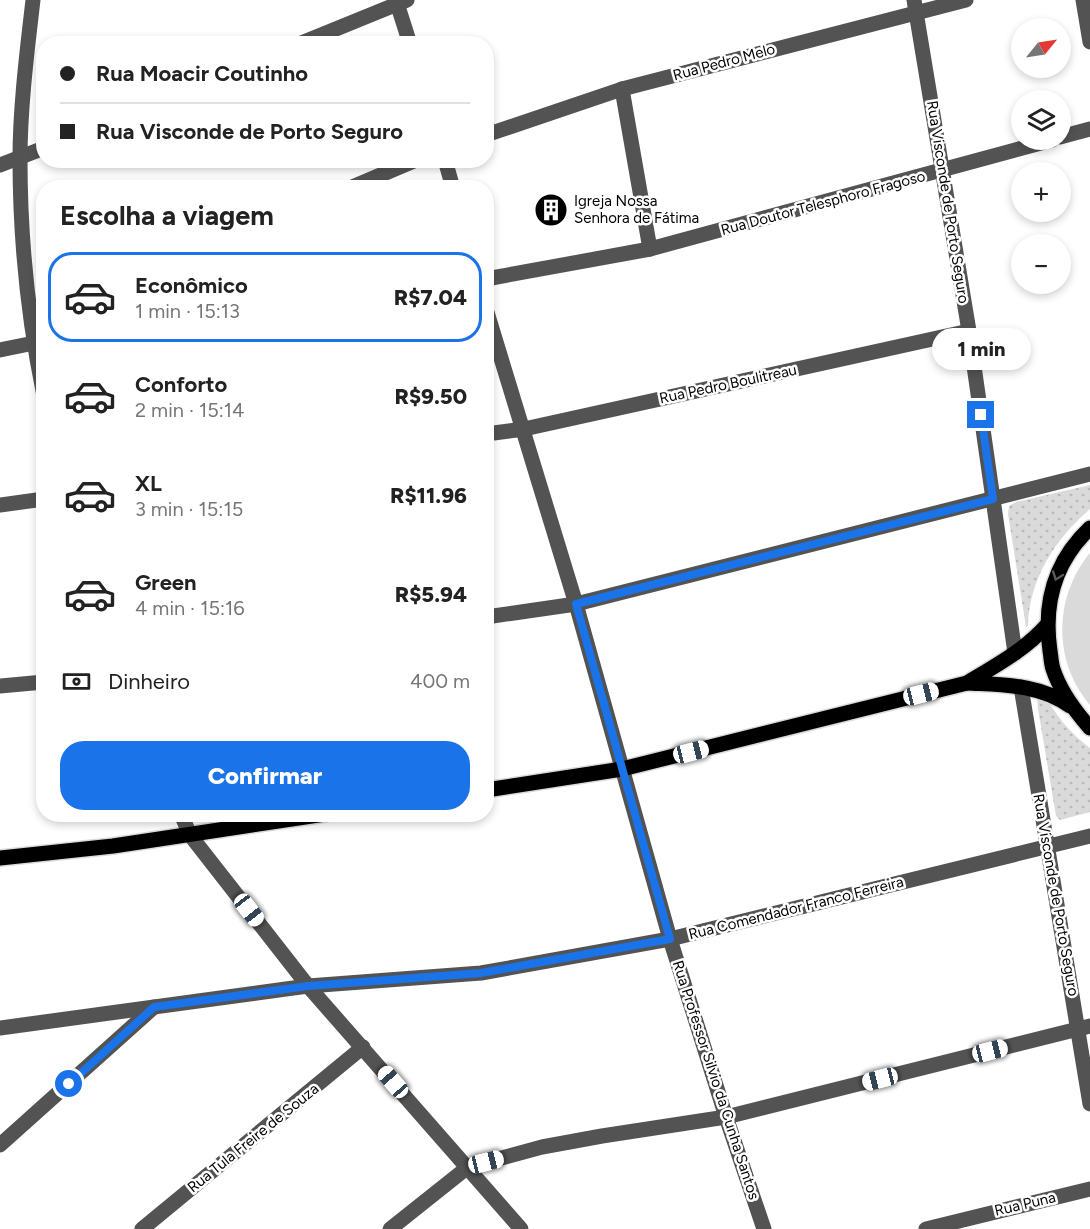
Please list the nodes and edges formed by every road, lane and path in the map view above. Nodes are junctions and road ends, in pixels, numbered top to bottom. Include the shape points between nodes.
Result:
1 (33, 0) edge
2 (966, 0) edge
3 (1083, 0) edge
4 (400, 1) edge
5 (915, 6) edge
6 (318, 36) edge
7 (408, 36) edge
8 (1090, 42) edge
9 (622, 89) junction
10 (1090, 129) edge
11 (494, 132) edge
12 (1071, 134) edge
13 (1017, 150) edge
14 (36, 151) edge
15 (20, 158) junction
16 (0, 165) edge
17 (397, 168) edge
18 (943, 171) junction
19 (369, 180) edge
20 (650, 249) junction
21 (494, 278) edge
22 (36, 330) edge
23 (969, 331) junction
24 (494, 334) edge
25 (36, 342) edge
26 (0, 350) edge
27 (524, 429) junction
28 (494, 433) edge
29 (1090, 474) edge
30 (993, 499) junction
31 (36, 500) edge
32 (0, 505) edge
33 (1090, 528) edge
34 (576, 604) junction
35 (494, 616) edge
36 (1047, 625) junction
37 (1015, 653) junction
38 (36, 683) edge
39 (967, 683) junction
40 (0, 686) edge
41 (1021, 687) junction
42 (1073, 709) junction
43 (1090, 728) edge
44 (622, 769) junction
45 (494, 789) edge
46 (184, 822) edge
47 (274, 822) edge
48 (190, 835) junction
49 (1090, 836) edge
50 (1047, 847) junction
51 (0, 858) edge
52 (670, 939) junction
53 (308, 986) junction
54 (154, 1007) junction
55 (1084, 1028) edge
56 (0, 1029) edge
57 (363, 1047) junction
58 (1090, 1104) edge
59 (726, 1117) junction
60 (0, 1145) edge
61 (468, 1167) junction
62 (1090, 1189) edge
63 (142, 1229) edge
64 (390, 1229) edge
65 (520, 1229) edge
66 (764, 1229) edge
67 (926, 1229) edge

1 - 15 street
2 - 5 street, Rua Pedro Melo
3 - 8 street
4 - 6 street
4 - 7 street
5 - 9 street, Rua Pedro Melo
5 - 18 street, Rua Visconde de Porto Seguro
9 - 11 street, Rua Pedro Melo
9 - 20 street
10 - 12 street
13 - 18 street, Rua Doutor Telesphoro Fragoso
14 - 15 street
15 - 16 street
15 - 22 street via 22,245
17 - 19 street
18 - 20 street, Rua Doutor Telesphoro Fragoso
18 - 23 street, Rua Visconde de Porto Seguro
20 - 21 street, Rua Doutor Telesphoro Fragoso
23 - 27 street, Rua Pedro Boulitreau
23 - 30 street, Rua Visconde de Porto Seguro
24 - 27 street, Rua Professor Silvio da Cunha Santos
25 - 26 street
27 - 28 street, Rua Pedro Boulitreau
27 - 34 street, Rua Professor Silvio da Cunha Santos
29 - 30 street
30 - 34 street
30 - 37 street, Rua Visconde de Porto Seguro
31 - 32 street
33 -> 36 main road via 1061,566 1051,594
34 - 35 street
34 - 44 street, Rua Professor Silvio da Cunha Santos
36 - 37 main road
36 - 42 main road via 1053,669
37 - 39 main road
38 - 40 street
39 - 41 main road
39 - 44 main road
41 - 42 main road via 1051,694
41 - 50 street, Rua Visconde de Porto Seguro
42 - 43 main road
44 - 45 main road
44 - 52 street, Rua Professor Silvio da Cunha Santos
46 - 48 street
47 - 48 main road
48 - 51 main road
48 - 53 street
49 - 50 street, Rua Comendador Franco Ferreira
50 - 52 street, Rua Comendador Franco Ferreira
50 - 55 street, Rua Visconde de Porto Seguro
52 - 53 street, Rua Comendador Franco Ferreira via 481,973
52 - 59 street, Rua Professor Silvio da Cunha Santos
53 - 54 street, Rua Comendador Franco Ferreira
53 - 57 street
54 - 56 street, Rua Comendador Franco Ferreira
54 - 60 street
55 - 58 street, Rua Visconde de Porto Seguro
55 - 59 street
57 - 61 street
57 - 63 street, Rua Tula Freire de Souza
59 - 61 street via 542,1147
59 - 66 street, Rua Professor Silvio da Cunha Santos
61 - 64 street
61 - 65 street
62 - 67 street, Rua Puna

